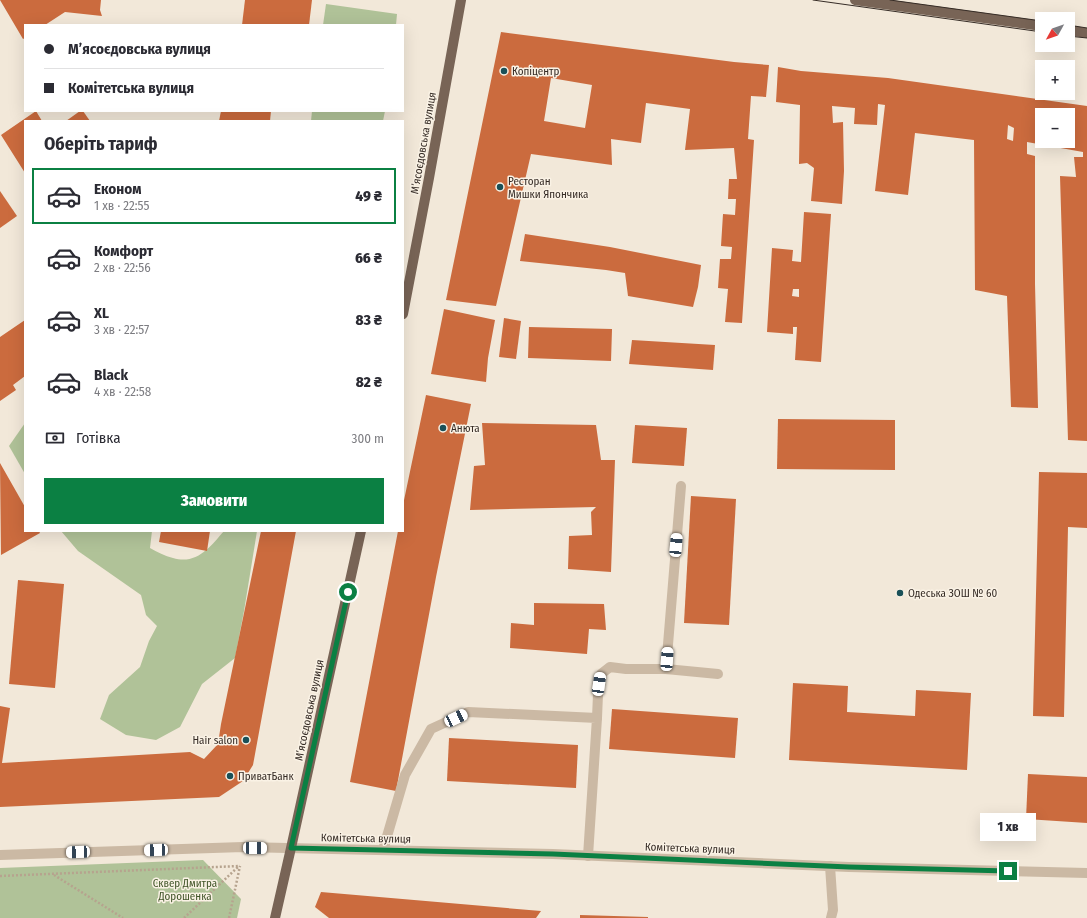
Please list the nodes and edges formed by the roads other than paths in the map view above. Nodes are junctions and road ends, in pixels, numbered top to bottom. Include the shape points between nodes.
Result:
1 (461, 0) edge
2 (855, 0) edge
3 (1035, 25) edge
4 (1075, 31) edge
5 (1087, 33) edge
6 (404, 309) edge
7 (681, 486) dead end
8 (361, 532) edge
9 (666, 669) junction
10 (718, 674) dead end
11 (597, 718) junction
12 (291, 848) junction
13 (383, 850) junction
14 (0, 855) edge
15 (588, 856) junction
16 (830, 866) junction
17 (1087, 873) edge
18 (274, 918) edge
19 (831, 918) edge

1 - 6 main road, Мʼясоєдовська вулиця
2 - 3 main road
4 - 5 main road
7 - 9 street
8 - 12 main road, Мʼясоєдовська вулиця
9 - 10 street
9 - 11 street via 610,667 601,674
11 - 13 street via 468,712 432,729 405,775
11 - 15 street
12 - 13 street, Комітетська вулиця
12 - 14 street
12 - 18 main road, Мʼясоєдовська вулиця
13 - 15 street, Комітетська вулиця
15 - 16 street, Комітетська вулиця
16 - 17 street, Комітетська вулиця
16 - 19 street via 833,910

